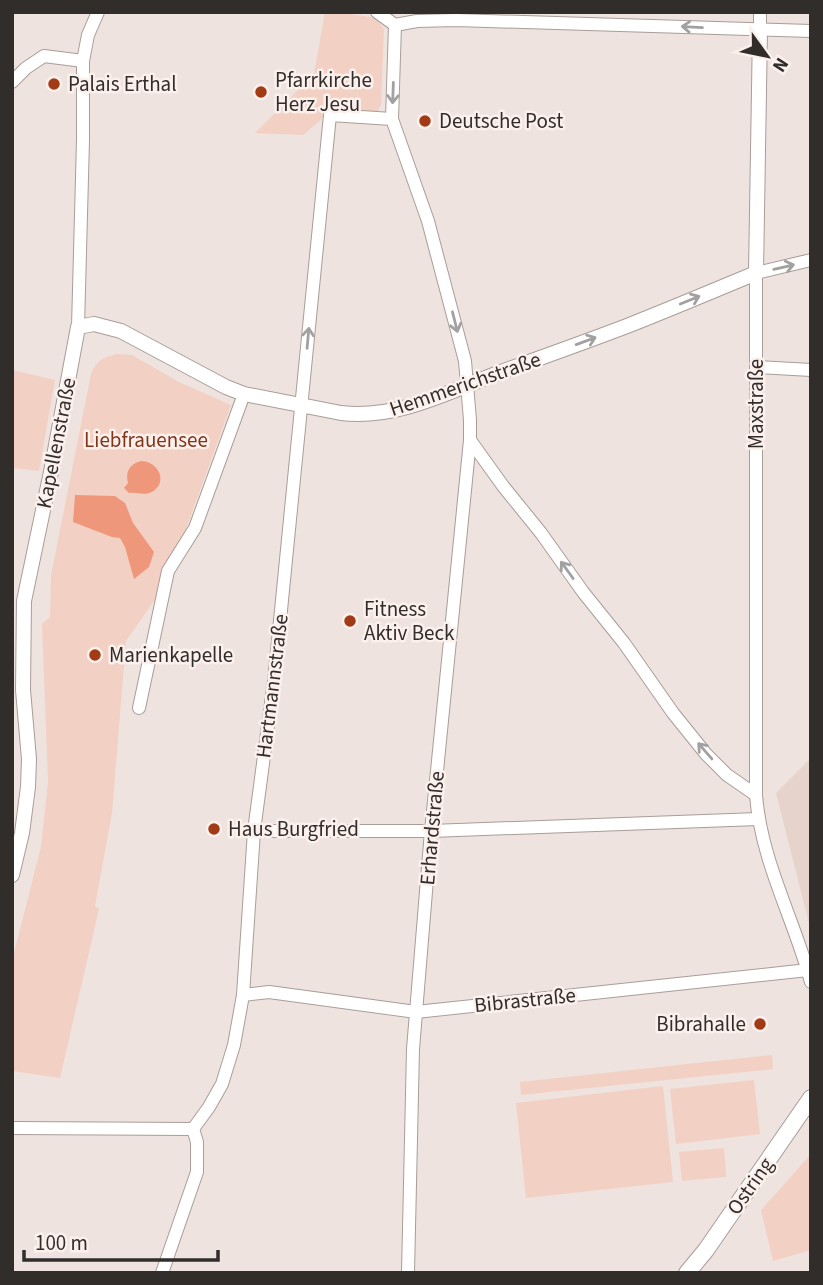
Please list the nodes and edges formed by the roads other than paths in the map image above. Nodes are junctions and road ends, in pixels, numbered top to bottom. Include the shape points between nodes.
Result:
1 (98, 12) edge
2 (377, 12) edge
3 (760, 12) edge
4 (395, 25) junction
5 (760, 29) junction
6 (811, 30) edge
7 (83, 61) junction
8 (12, 82) edge
9 (392, 119) junction
10 (811, 260) edge
11 (756, 273) junction
12 (78, 327) junction
13 (756, 367) junction
14 (811, 370) edge
15 (467, 385) junction
16 (244, 394) junction
17 (302, 406) junction
18 (470, 440) junction
19 (18, 599) edge
20 (139, 708) dead end
21 (756, 795) junction
22 (758, 819) junction
23 (254, 831) junction
24 (431, 831) junction
25 (12, 875) edge
26 (809, 976) edge
27 (243, 995) junction
28 (416, 1012) junction
29 (811, 1098) edge
30 (811, 1117) edge
31 (12, 1128) edge
32 (193, 1129) junction
33 (785, 1135) junction
34 (162, 1273) edge
35 (408, 1273) edge
36 (687, 1273) edge

1 - 7 street, Kapellenstraße
2 - 4 street
3 - 5 street, Maxstraße
5 -> 4 street via 456,20
4 -> 9 street
5 - 6 street
5 - 11 street, Maxstraße
7 - 8 street via 44,56
7 - 12 street, Kapellenstraße
9 -> 15 street, Erhardstraße via 428,221 465,361
17 -> 9 street, Hartmannstraße via 330,115
11 -> 10 street, Hemmerichstraße
11 - 13 street, Maxstraße
15 -> 11 street, Hemmerichstraße
12 - 16 street, Hemmerichstraße via 94,324 121,331
12 - 19 street, Kapellenstraße via 51,472
13 - 14 street
13 - 21 street, Maxstraße
15 - 17 street, Hemmerichstraße via 373,415
15 - 18 street, Erhardstraße
16 - 17 street, Hemmerichstraße
16 - 20 street via 195,528 168,570
17 - 23 street, Hartmannstraße
21 -> 18 street via 727,775 673,713
18 - 24 street, Erhardstraße
19 - 25 street, Kapellenstraße via 29,759 22,833
21 - 22 street, Maxstraße
22 - 24 street
22 - 26 street, Maxstraße
23 - 24 street
23 - 27 street, Hartmannstraße
24 - 28 street, Erhardstraße
26 - 28 street, Bibrastraße
27 - 28 street, Bibrastraße via 270,992
27 - 32 street, Hartmannstraße via 222,1084
28 - 35 street, Erhardstraße
29 - 33 main road, Ostring
30 - 33 main road
31 - 32 street
32 - 34 street via 197,1172
33 - 36 main road, Ostring

